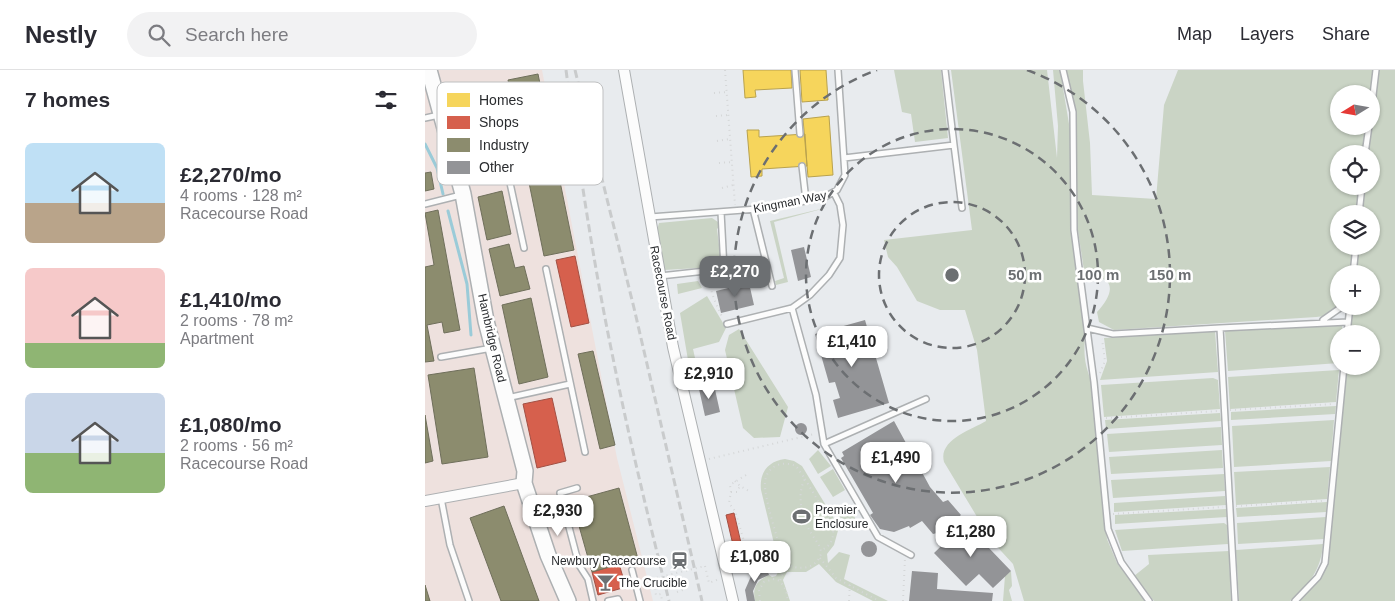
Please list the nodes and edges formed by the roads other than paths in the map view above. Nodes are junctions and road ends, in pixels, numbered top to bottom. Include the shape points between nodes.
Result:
1 (429, 70) edge
2 (624, 70) edge
3 (795, 70) edge
4 (838, 70) edge
5 (945, 70) edge
6 (1063, 70) edge
7 (1376, 70) edge
8 (1374, 85) edge
9 (437, 97) edge
10 (800, 134) dead end
11 (954, 145) junction
12 (844, 158) junction
13 (803, 166) dead end
14 (461, 185) edge
15 (510, 185) edge
16 (805, 192) dead end
17 (834, 193) junction
18 (463, 194) junction
19 (425, 204) edge
20 (963, 208) dead end
21 (753, 209) junction
22 (721, 212) junction
23 (649, 217) junction
24 (524, 248) dead end
25 (546, 269) dead end
26 (660, 276) junction
27 (772, 286) dead end
28 (792, 308) junction
29 (1332, 315) edge
30 (1349, 315) edge
31 (1320, 322) junction
32 (1348, 322) junction
33 (727, 324) road end
34 (1348, 325) edge
35 (1087, 328) junction
36 (1220, 328) junction
37 (492, 348) junction
38 (441, 357) dead end
39 (1343, 375) edge
40 (570, 384) junction
41 (507, 398) junction
42 (926, 399) dead end
43 (824, 444) junction
44 (585, 452) dead end
45 (524, 483) junction
46 (577, 488) dead end
47 (441, 498) junction
48 (425, 501) edge
49 (908, 553) road end
50 (632, 570) dead end
51 (469, 601) edge
52 (568, 601) edge
53 (593, 601) edge
54 (608, 601) edge
55 (619, 601) edge
56 (640, 601) edge
57 (733, 601) edge
58 (1149, 601) edge
59 (1235, 601) edge
60 (1295, 601) edge

1 - 9 main road, Hambridge Road
2 - 23 street, Racecourse Road
3 - 10 lane
4 - 12 lane, Kingman Way
5 - 11 lane
6 - 35 lane via 1073,112 1074,230
7 - 8 lane
11 - 12 lane
11 - 20 lane
12 - 17 lane, Kingman Way via 845,175
13 - 16 lane
14 - 18 main road, Hambridge Road
15 - 24 lane
17 - 21 lane, Kingman Way
17 - 28 lane via 843,225 840,258 810,295
18 - 19 lane
18 - 37 main road, Hambridge Road
21 - 22 lane, Kingman Way
21 - 27 lane
22 - 23 lane, Kingman Way
22 - 26 lane via 725,267 721,271
23 - 26 street, Racecourse Road
25 - 40 lane
26 - 57 street, Racecourse Road via 679,375
28 - 33 lane
28 - 43 lane via 816,395
29 - 31 lane
30 - 32 lane
31 - 32 lane
31 - 36 lane
32 - 34 lane
35 - 36 lane via 1113,334
35 - 58 lane via 1110,536 1126,571
36 - 59 lane
37 - 38 lane
37 - 41 main road, Hambridge Road
39 - 60 lane via 1325,563 1318,577
40 - 41 lane
40 - 44 lane
41 - 45 main road, Hambridge Road via 525,471
42 - 43 lane
43 - 49 lane via 878,537
45 - 47 street
45 - 52 main road, Hambridge Road via 548,555
46 - 53 lane via 559,493 579,565 588,579
47 - 48 street
47 - 51 lane via 450,545
50 - 56 lane
54 - 55 lane

